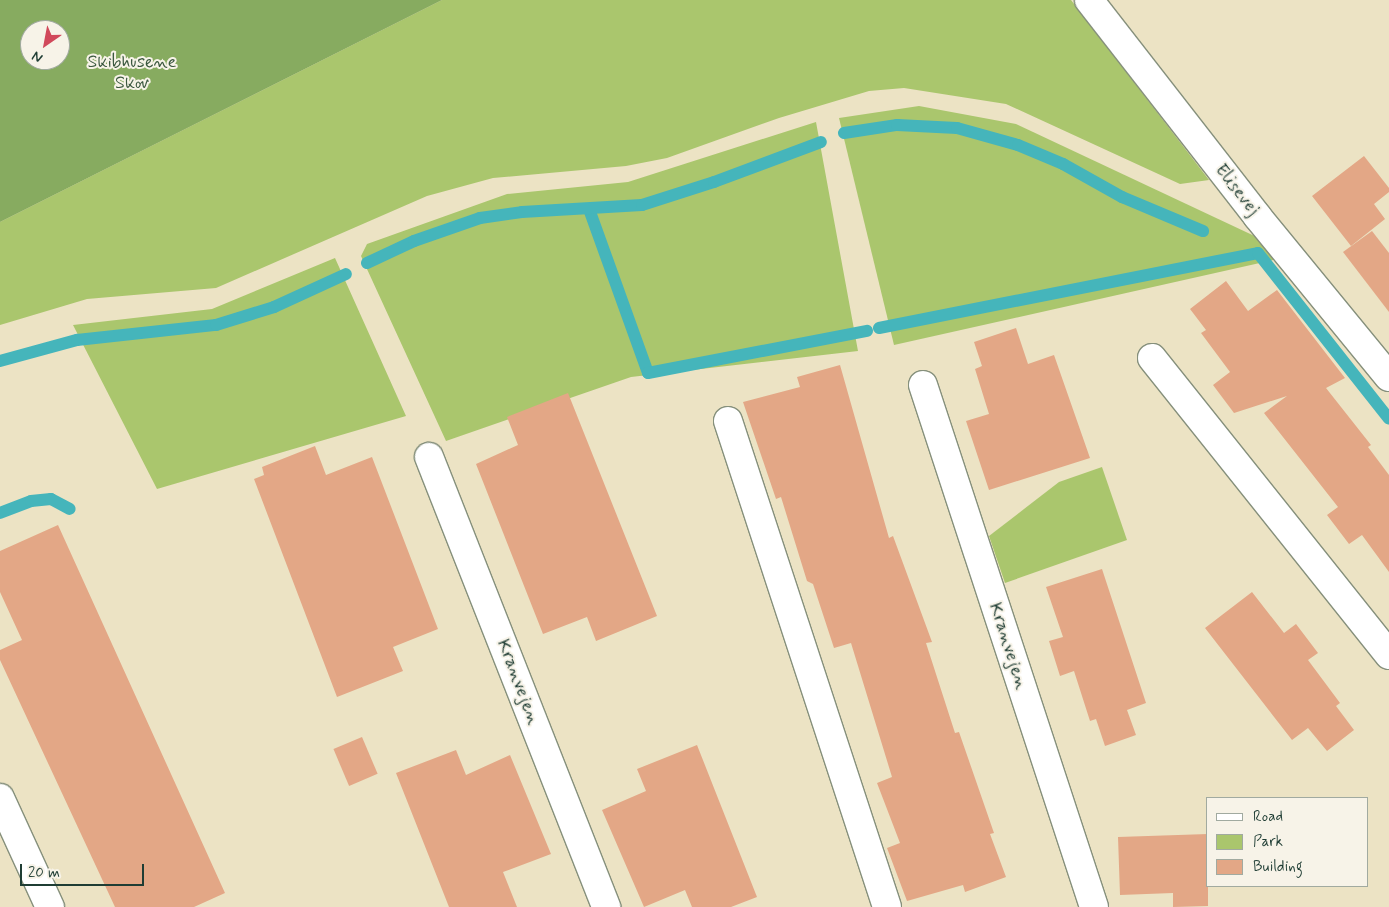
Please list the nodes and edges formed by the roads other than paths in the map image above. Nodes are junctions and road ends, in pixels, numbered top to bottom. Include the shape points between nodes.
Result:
1 (1089, 0) edge
2 (1152, 358) dead end
3 (1389, 377) edge
4 (923, 386) dead end
5 (728, 420) dead end
6 (429, 457) dead end
7 (1389, 656) edge
8 (0, 798) edge
9 (50, 907) edge
10 (606, 907) edge
11 (887, 907) edge
12 (1094, 907) edge

1 - 3 street, Elisevej via 1257,216
2 - 7 street
4 - 12 street, Kranvejen
5 - 11 street
6 - 10 street, Kranvejen
8 - 9 street

